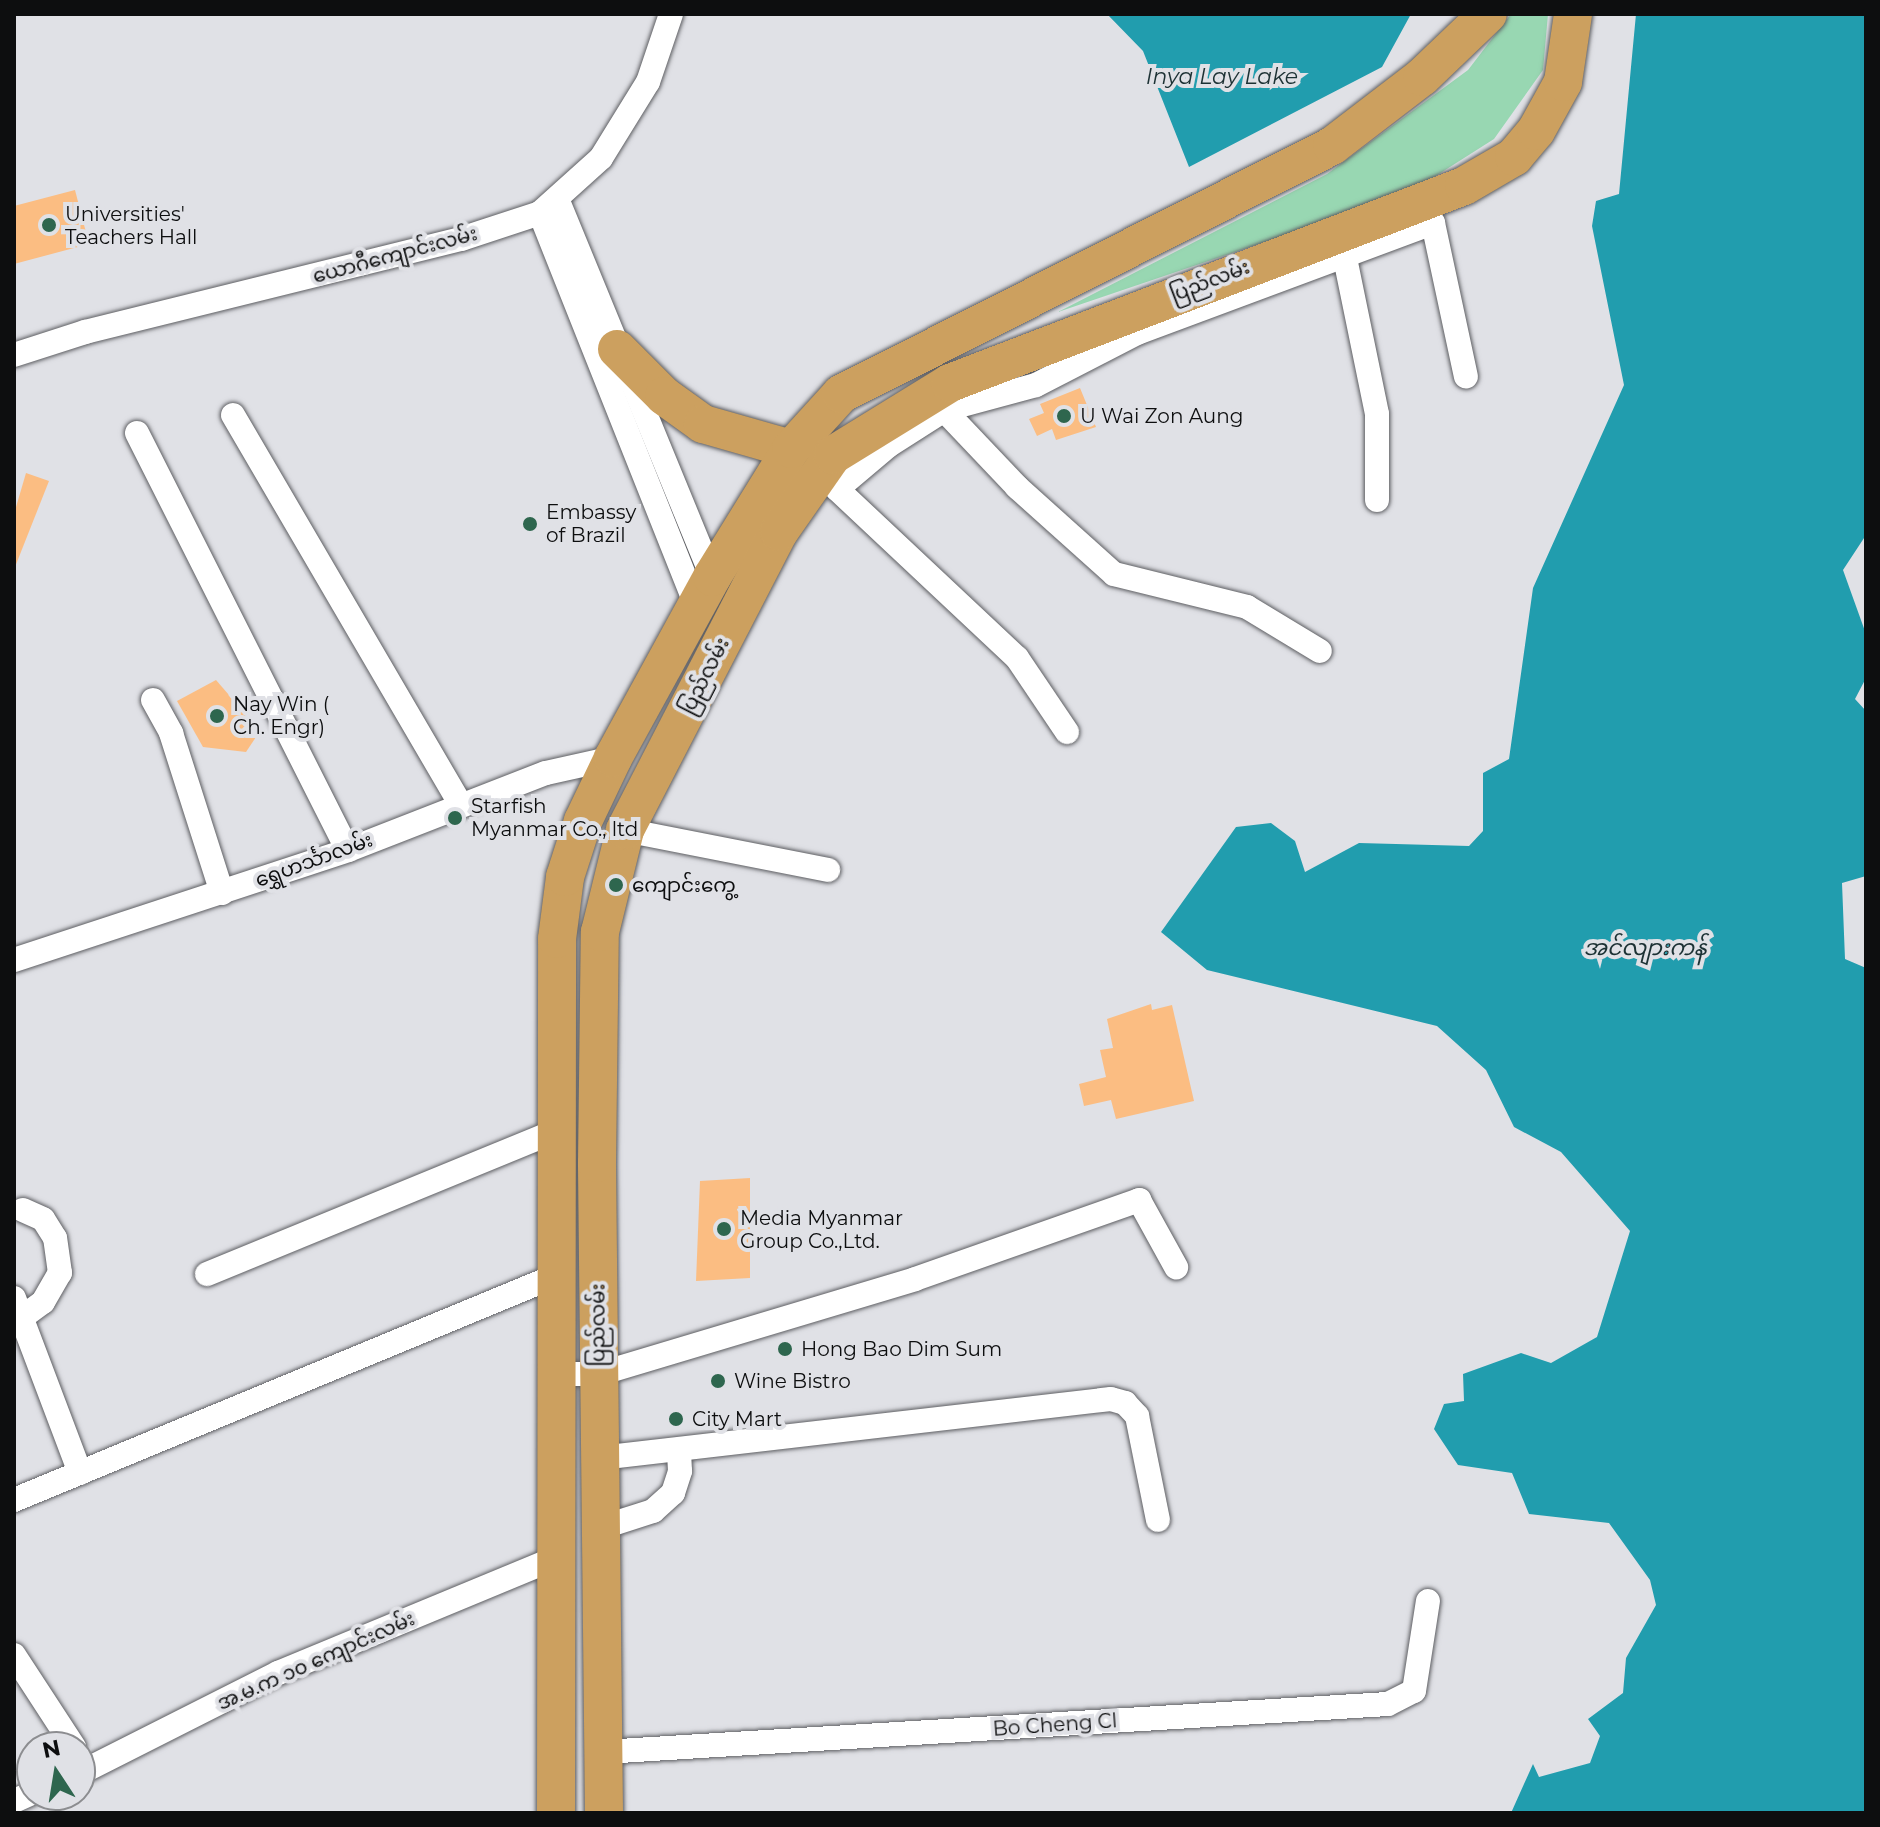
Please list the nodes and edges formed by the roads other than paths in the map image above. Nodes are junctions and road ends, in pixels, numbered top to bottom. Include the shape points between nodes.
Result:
1 (671, 14) edge
2 (1488, 14) edge
3 (1573, 14) edge
4 (549, 207) junction
5 (1334, 248) junction
6 (617, 349) junction
7 (14, 355) edge
8 (1466, 377) dead end
9 (944, 410) junction
10 (233, 415) dead end
11 (137, 433) dead end
12 (791, 449) junction
13 (1377, 500) dead end
14 (705, 592) junction
15 (746, 596) junction
16 (1320, 651) dead end
17 (153, 700) dead end
18 (1067, 732) dead end
19 (613, 758) junction
20 (460, 803) junction
21 (625, 830) junction
22 (348, 850) junction
23 (828, 870) dead end
24 (222, 893) junction
25 (14, 960) edge
26 (555, 1131) junction
27 (23, 1210) dead end
28 (1176, 1267) dead end
29 (207, 1274) dead end
30 (555, 1276) junction
31 (18, 1308) edge
32 (554, 1374) junction
33 (599, 1374) junction
34 (679, 1452) junction
35 (600, 1458) junction
36 (80, 1473) junction
37 (14, 1500) edge
38 (1158, 1520) dead end
39 (600, 1543) junction
40 (556, 1558) junction
41 (1428, 1601) dead end
42 (14, 1655) edge
43 (64, 1731) edge
44 (603, 1752) junction
45 (96, 1760) edge
46 (556, 1813) edge
47 (604, 1813) edge

1 - 4 street, ယောဂီကျောင်းလမ်း via 648,82 601,158
2 - 12 highway, ပြည်လမ်း via 1422,77 1332,146 841,394
3 - 5 highway, ပြည်လမ်း via 1563,82 1536,131 1514,157
4 - 6 street
4 - 7 street, ယောဂီကျောင်းလမ်း via 461,239 85,332
4 - 14 street
5 - 8 street via 1433,223
5 - 9 street via 1137,333 1036,385
5 - 13 street via 1377,414
5 - 15 highway, ပြည်လမ်း via 950,383 833,455 779,532
6 - 12 highway via 664,396 703,424
6 - 14 street
9 - 16 street via 1017,487 1114,574 1247,607
9 - 18 street via 888,446 837,489 1017,658
10 - 20 street
11 - 22 street
12 - 14 highway, ပြည်လမ်း
14 - 15 highway
14 - 19 highway, ပြည်လမ်း
15 - 21 highway, ပြည်လမ်း
17 - 24 street via 171,733
19 - 20 street, ရွှေဟင်္သာလမ်း via 546,773
19 - 26 highway, ပြည်လမ်း via 565,877 557,939
20 - 22 street, ရွှေဟင်္သာလမ်း
21 - 23 street
21 - 33 highway, ပြည်လမ်း via 600,932
22 - 24 street, ရွှေဟင်္သာလမ်း
24 - 25 street, ရွှေဟင်္သာလမ်း
26 - 29 street
26 - 30 highway, ပြည်လမ်း
27 - 31 street via 43,1219 55,1238 60,1273 43,1302
28 - 33 street via 1139,1200 915,1279
30 - 32 highway, ပြည်လမ်း
30 - 36 street
31 - 36 street
32 - 33 street
32 - 40 highway, ပြည်လမ်း
33 - 35 highway, ပြည်လမ်း
34 - 35 street
34 - 38 street via 1111,1399 1125,1403 1137,1416
34 - 39 street via 673,1493
35 - 39 highway, ပြည်လမ်း
36 - 37 street
39 - 40 highway
39 - 44 highway, ပြည်လမ်း
40 - 45 street, အ.မ.က ၁၀ ကျောင်းလမ်း via 278,1673
40 - 46 highway, ပြည်လမ်း
41 - 44 street, Bo Cheng Cl via 1414,1691 1388,1704
42 - 43 street
44 - 47 highway, ပြည်လမ်း

